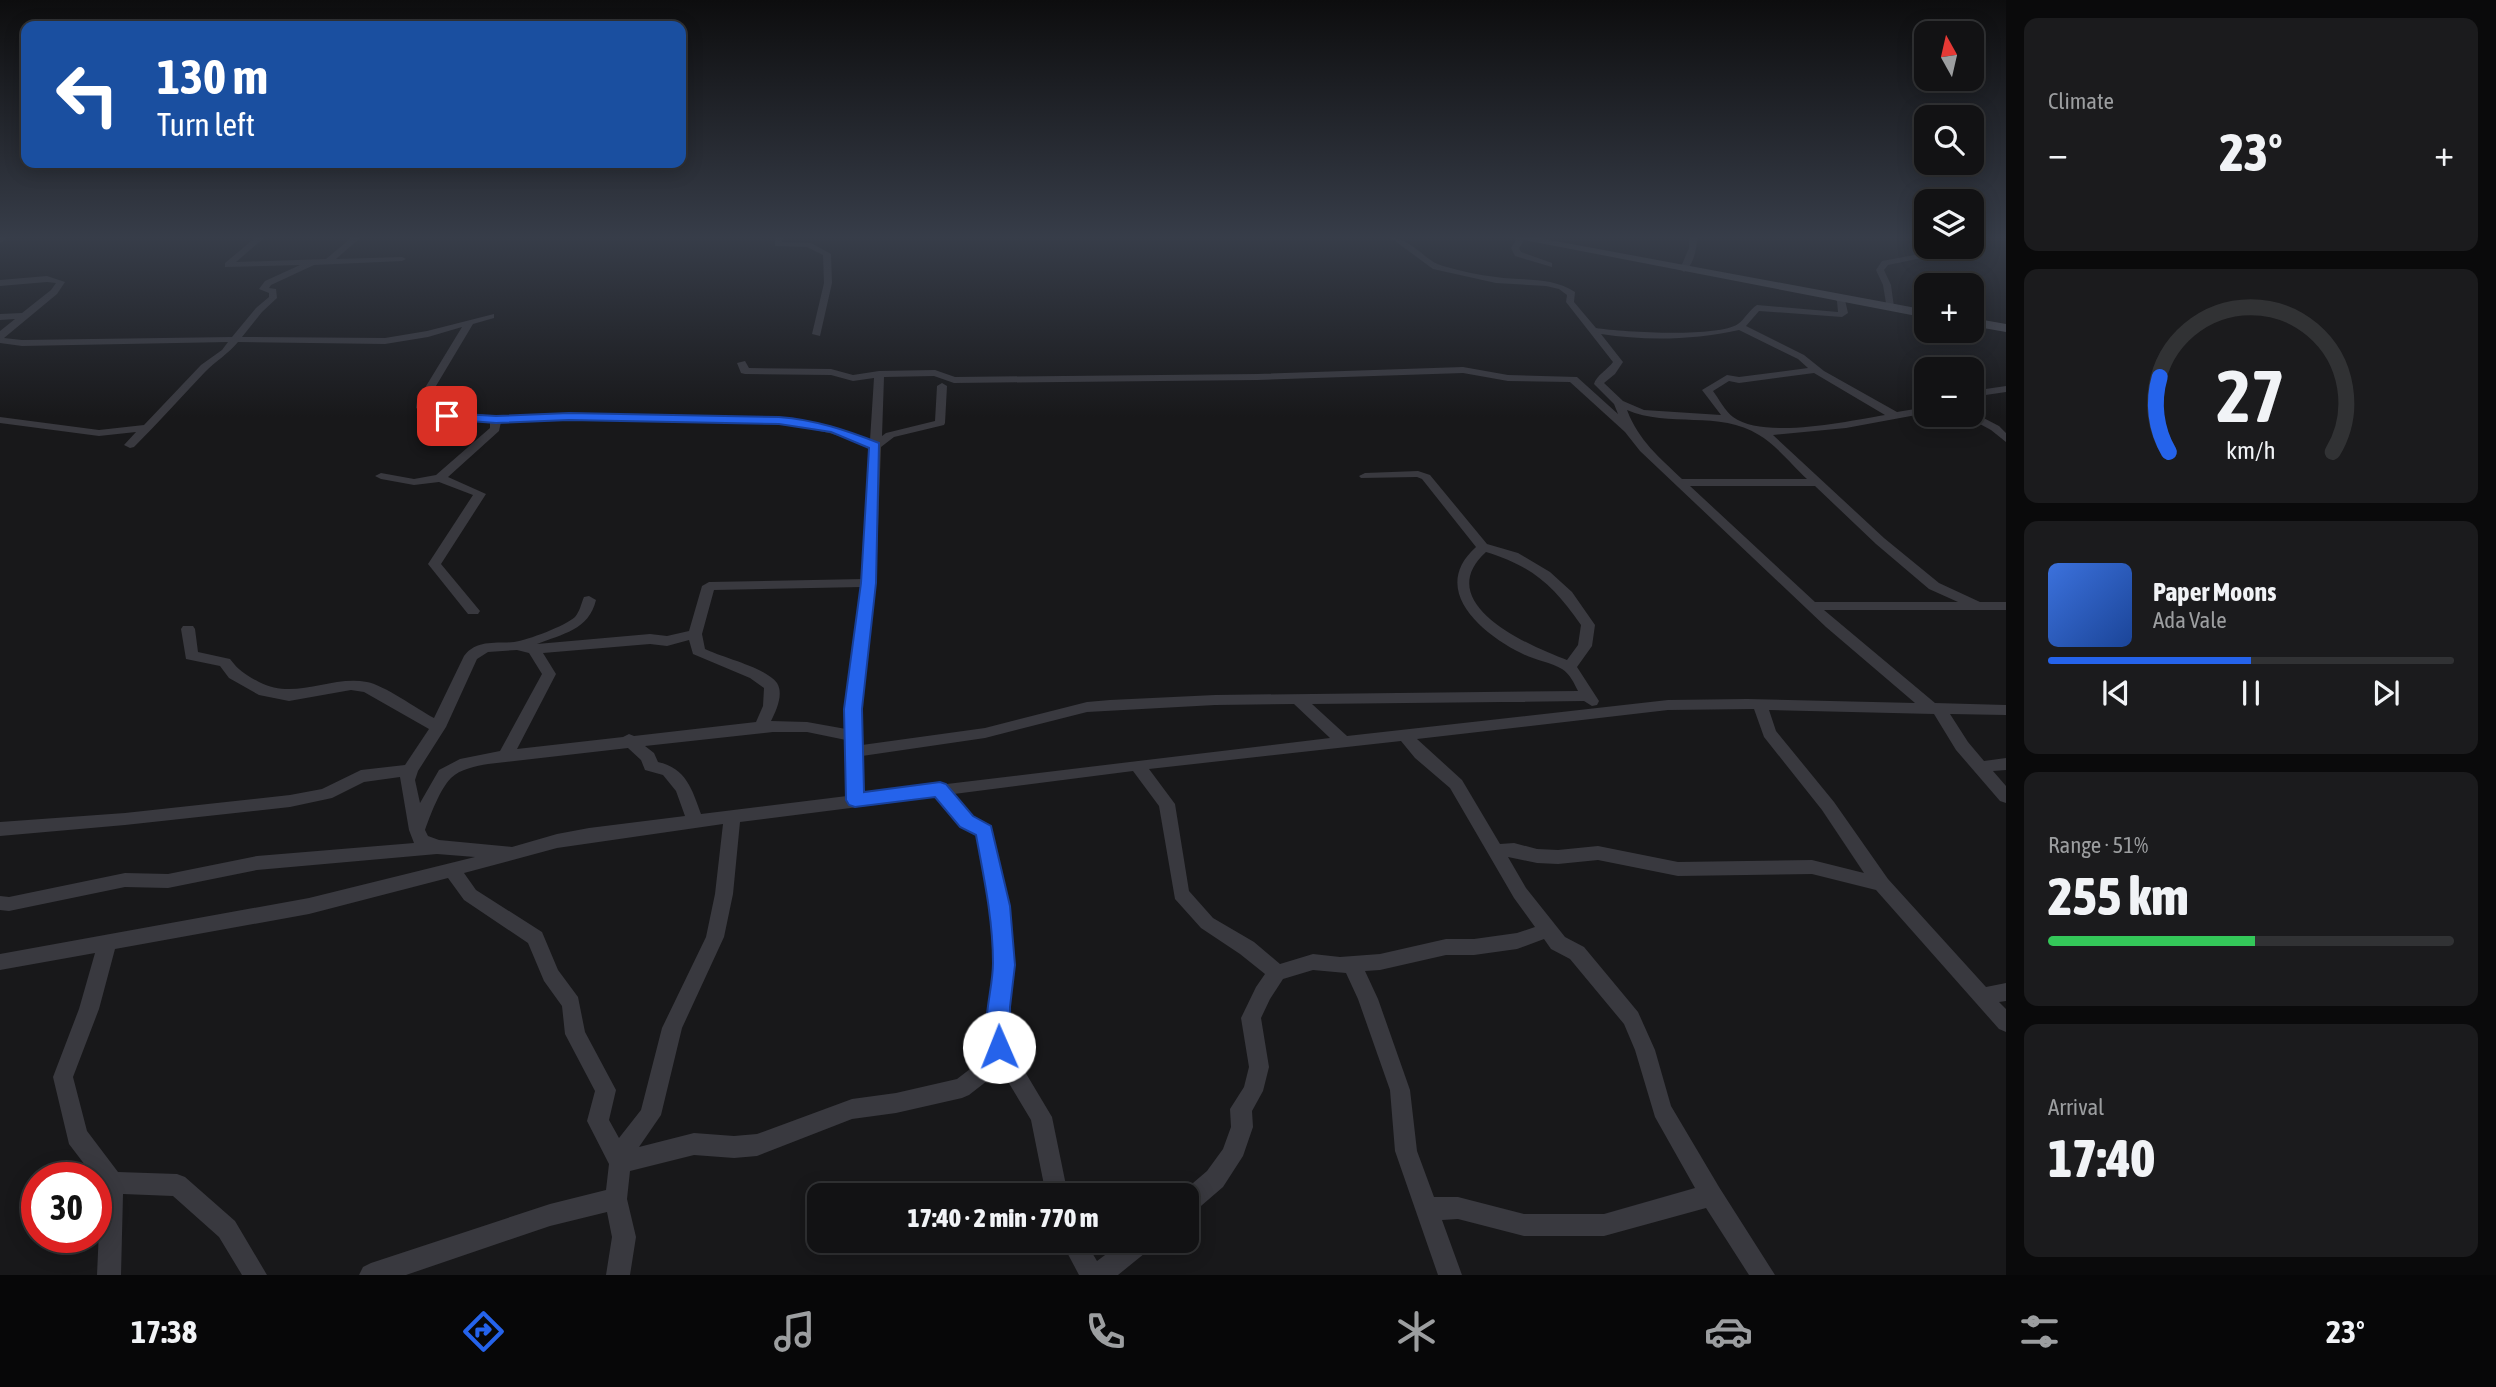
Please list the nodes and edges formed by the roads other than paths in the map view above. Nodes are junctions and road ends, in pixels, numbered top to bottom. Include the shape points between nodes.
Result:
1 (48, 298) edge
2 (273, 298) edge
3 (825, 298) edge
4 (1571, 298) edge
5 (1837, 298) joint
6 (1889, 298) edge
7 (1891, 307) junction
8 (1914, 311) edge
9 (26, 316) junction
10 (491, 316) dead end
11 (0, 317) edge
12 (469, 323) junction
13 (1984, 324) edge
14 (1740, 327) junction
15 (2006, 328) edge
16 (1592, 330) junction
17 (817, 334) dead end
18 (0, 338) edge
19 (232, 341) junction
20 (742, 363) dead end
21 (1816, 370) junction
22 (879, 374) junction
23 (942, 386) dead end
24 (2006, 389) edge
25 (1984, 392) edge
26 (1619, 403) junction
27 (1914, 413) edge
28 (1897, 417) junction
29 (1729, 419) junction
30 (0, 420) edge
31 (1984, 421) edge
32 (496, 424) junction
33 (147, 428) junction
34 (1629, 430) junction
35 (1763, 432) junction
36 (2006, 439) edge
37 (130, 445) dead end
38 (875, 446) junction
39 (381, 476) dead end
40 (1365, 476) dead end
41 (440, 478) junction
42 (1679, 482) junction
43 (1816, 483) junction
44 (1483, 547) junction
45 (869, 583) junction
46 (589, 600) dead end
47 (1812, 606) junction
48 (1978, 606) junction
49 (2006, 606) edge
50 (473, 611) dead end
51 (188, 629) dead end
52 (695, 634) junction
53 (517, 646) junction
54 (534, 649) junction
55 (1569, 667) junction
56 (1589, 696) junction
57 (1297, 699) junction
58 (1760, 705) junction
59 (1935, 709) junction
60 (2006, 710) edge
61 (1600, 712) junction
62 (438, 727) junction
63 (761, 727) junction
64 (1404, 734) junction
65 (629, 740) junction
66 (1343, 741) junction
67 (853, 744) junction
68 (505, 756) junction
69 (2006, 764) edge
70 (1137, 765) junction
71 (1982, 767) junction
72 (410, 770) junction
73 (940, 789) junction
74 (2006, 797) edge
75 (855, 800) junction
76 (732, 815) junction
77 (695, 820) junction
78 (0, 829) edge
79 (417, 830) junction
80 (437, 847) junction
81 (1496, 851) junction
82 (522, 852) junction
83 (451, 869) junction
84 (1882, 884) junction
85 (0, 903) edge
86 (1548, 930) junction
87 (108, 941) junction
88 (0, 962) edge
89 (1352, 964) junction
90 (1277, 973) junction
91 (2006, 992) edge
92 (1982, 997) junction
93 (2006, 1023) edge
94 (1004, 1055) junction
95 (96, 1162) edge
96 (620, 1163) junction
97 (112, 1183) edge
98 (1055, 1183) edge
99 (1199, 1193) edge
100 (1711, 1195) junction
101 (616, 1199) junction
102 (1425, 1209) junction
103 (110, 1253) edge
104 (1079, 1253) edge
105 (1127, 1253) edge
106 (109, 1275) edge
107 (255, 1275) edge
108 (371, 1275) edge
109 (618, 1275) edge
110 (1092, 1275) edge
111 (1099, 1275) edge
112 (1450, 1275) edge
113 (1763, 1275) edge

1 - 9 street
2 - 19 street
3 - 17 street
4 - 16 street
5 - 7 main road
5 - 14 street via 1842,314 1757,309
6 - 7 street
7 - 8 main road
9 - 11 street
9 - 18 street
10 - 12 street
12 - 19 street via 385,341
12 - 32 street via 421,408
13 - 15 main road
14 - 16 street via 1692,336
14 - 21 street via 1801,357
16 - 26 street via 1618,362 1599,380
18 - 19 street via 22,343
19 - 33 street
20 - 22 street via 745,371 831,372 853,378
21 - 28 street
21 - 29 street via 1724,379 1707,390
22 - 34 street via 935,373 954,380 1012,380 1462,370 1508,378 1573,379
22 - 38 street
23 - 38 street via 940,424 890,435
24 - 25 street
26 - 29 street via 1642,414
26 - 34 street
27 - 28 street
28 - 35 street
29 - 35 street
30 - 33 street via 99,433
31 - 36 street
32 - 38 street via 521,418 779,421 810,423
32 - 41 street
33 - 37 street
34 - 42 street
35 - 43 street
38 - 45 street
39 - 41 street via 414,482
40 - 44 street via 1426,477
41 - 50 street via 480,495 434,564
42 - 43 street
42 - 47 street
43 - 48 street via 1934,586
44 - 55 street via 1529,564 1581,613 1588,635
44 - 55 street via 1469,561 1463,578 1474,609 1507,640
45 - 52 street via 709,586
45 - 67 street
46 - 53 street via 588,611 579,622
47 - 48 street
47 - 59 street
48 - 49 street
51 - 62 street via 191,656 225,662 234,675 264,691 289,696 351,685 367,687
52 - 54 street via 667,641
52 - 63 street via 698,651 771,687 771,706
53 - 54 street
53 - 62 street via 480,648 464,669
54 - 68 street via 549,674
55 - 56 street
56 - 57 street
56 - 61 street
57 - 66 street
57 - 67 street via 1098,706 985,733
58 - 59 street
58 - 61 street via 1668,705
58 - 84 street via 1769,733
59 - 60 street
59 - 71 street
61 - 64 street
62 - 72 street
63 - 65 street
63 - 67 street via 832,729
64 - 66 street
64 - 81 street via 1456,784
65 - 68 street
65 - 77 street via 648,757 651,766 668,770 683,788
66 - 70 street
67 - 75 street
68 - 79 street via 466,763 445,774
69 - 71 street
70 - 73 street
70 - 90 street via 1167,804 1181,894 1207,923
71 - 74 street
72 - 78 street via 361,776 326,794 290,801
72 - 79 street via 407,780
73 - 75 street
73 - 94 street via 966,821 984,831 1000,906 1004,965 999,1047
75 - 76 street
76 - 77 street
76 - 96 street via 715,937 672,1028 650,1115 625,1148
77 - 82 street via 557,841
79 - 80 street via 421,840
80 - 82 street
80 - 85 street via 257,863 168,881 125,880
81 - 84 street via 1558,857 1598,853 1678,869 1812,867
81 - 86 street
82 - 83 street
83 - 87 street via 309,906
83 - 96 street via 470,895 535,939 551,975 571,1003 575,1034 606,1090 598,1121
84 - 92 street
86 - 89 street via 1517,942 1446,947
86 - 100 street via 1558,943 1577,953 1631,1018 1662,1110
87 - 88 street
87 - 95 street via 63,1077 77,1136
89 - 90 street via 1313,962
89 - 102 street via 1400,1090 1406,1151
90 - 99 street via 1251,1018 1259,1067 1241,1109 1242,1127 1232,1156
91 - 92 street
92 - 93 street
94 - 96 street via 962,1088 852,1109 757,1145 694,1144
94 - 98 street via 1041,1117
96 - 101 street
97 - 107 street via 177,1185 227,1229
100 - 102 street via 1604,1225 1524,1225 1458,1208
100 - 113 street
101 - 108 street via 551,1215
101 - 109 street via 624,1237
102 - 112 street
103 - 106 street
104 - 110 street
105 - 111 street

